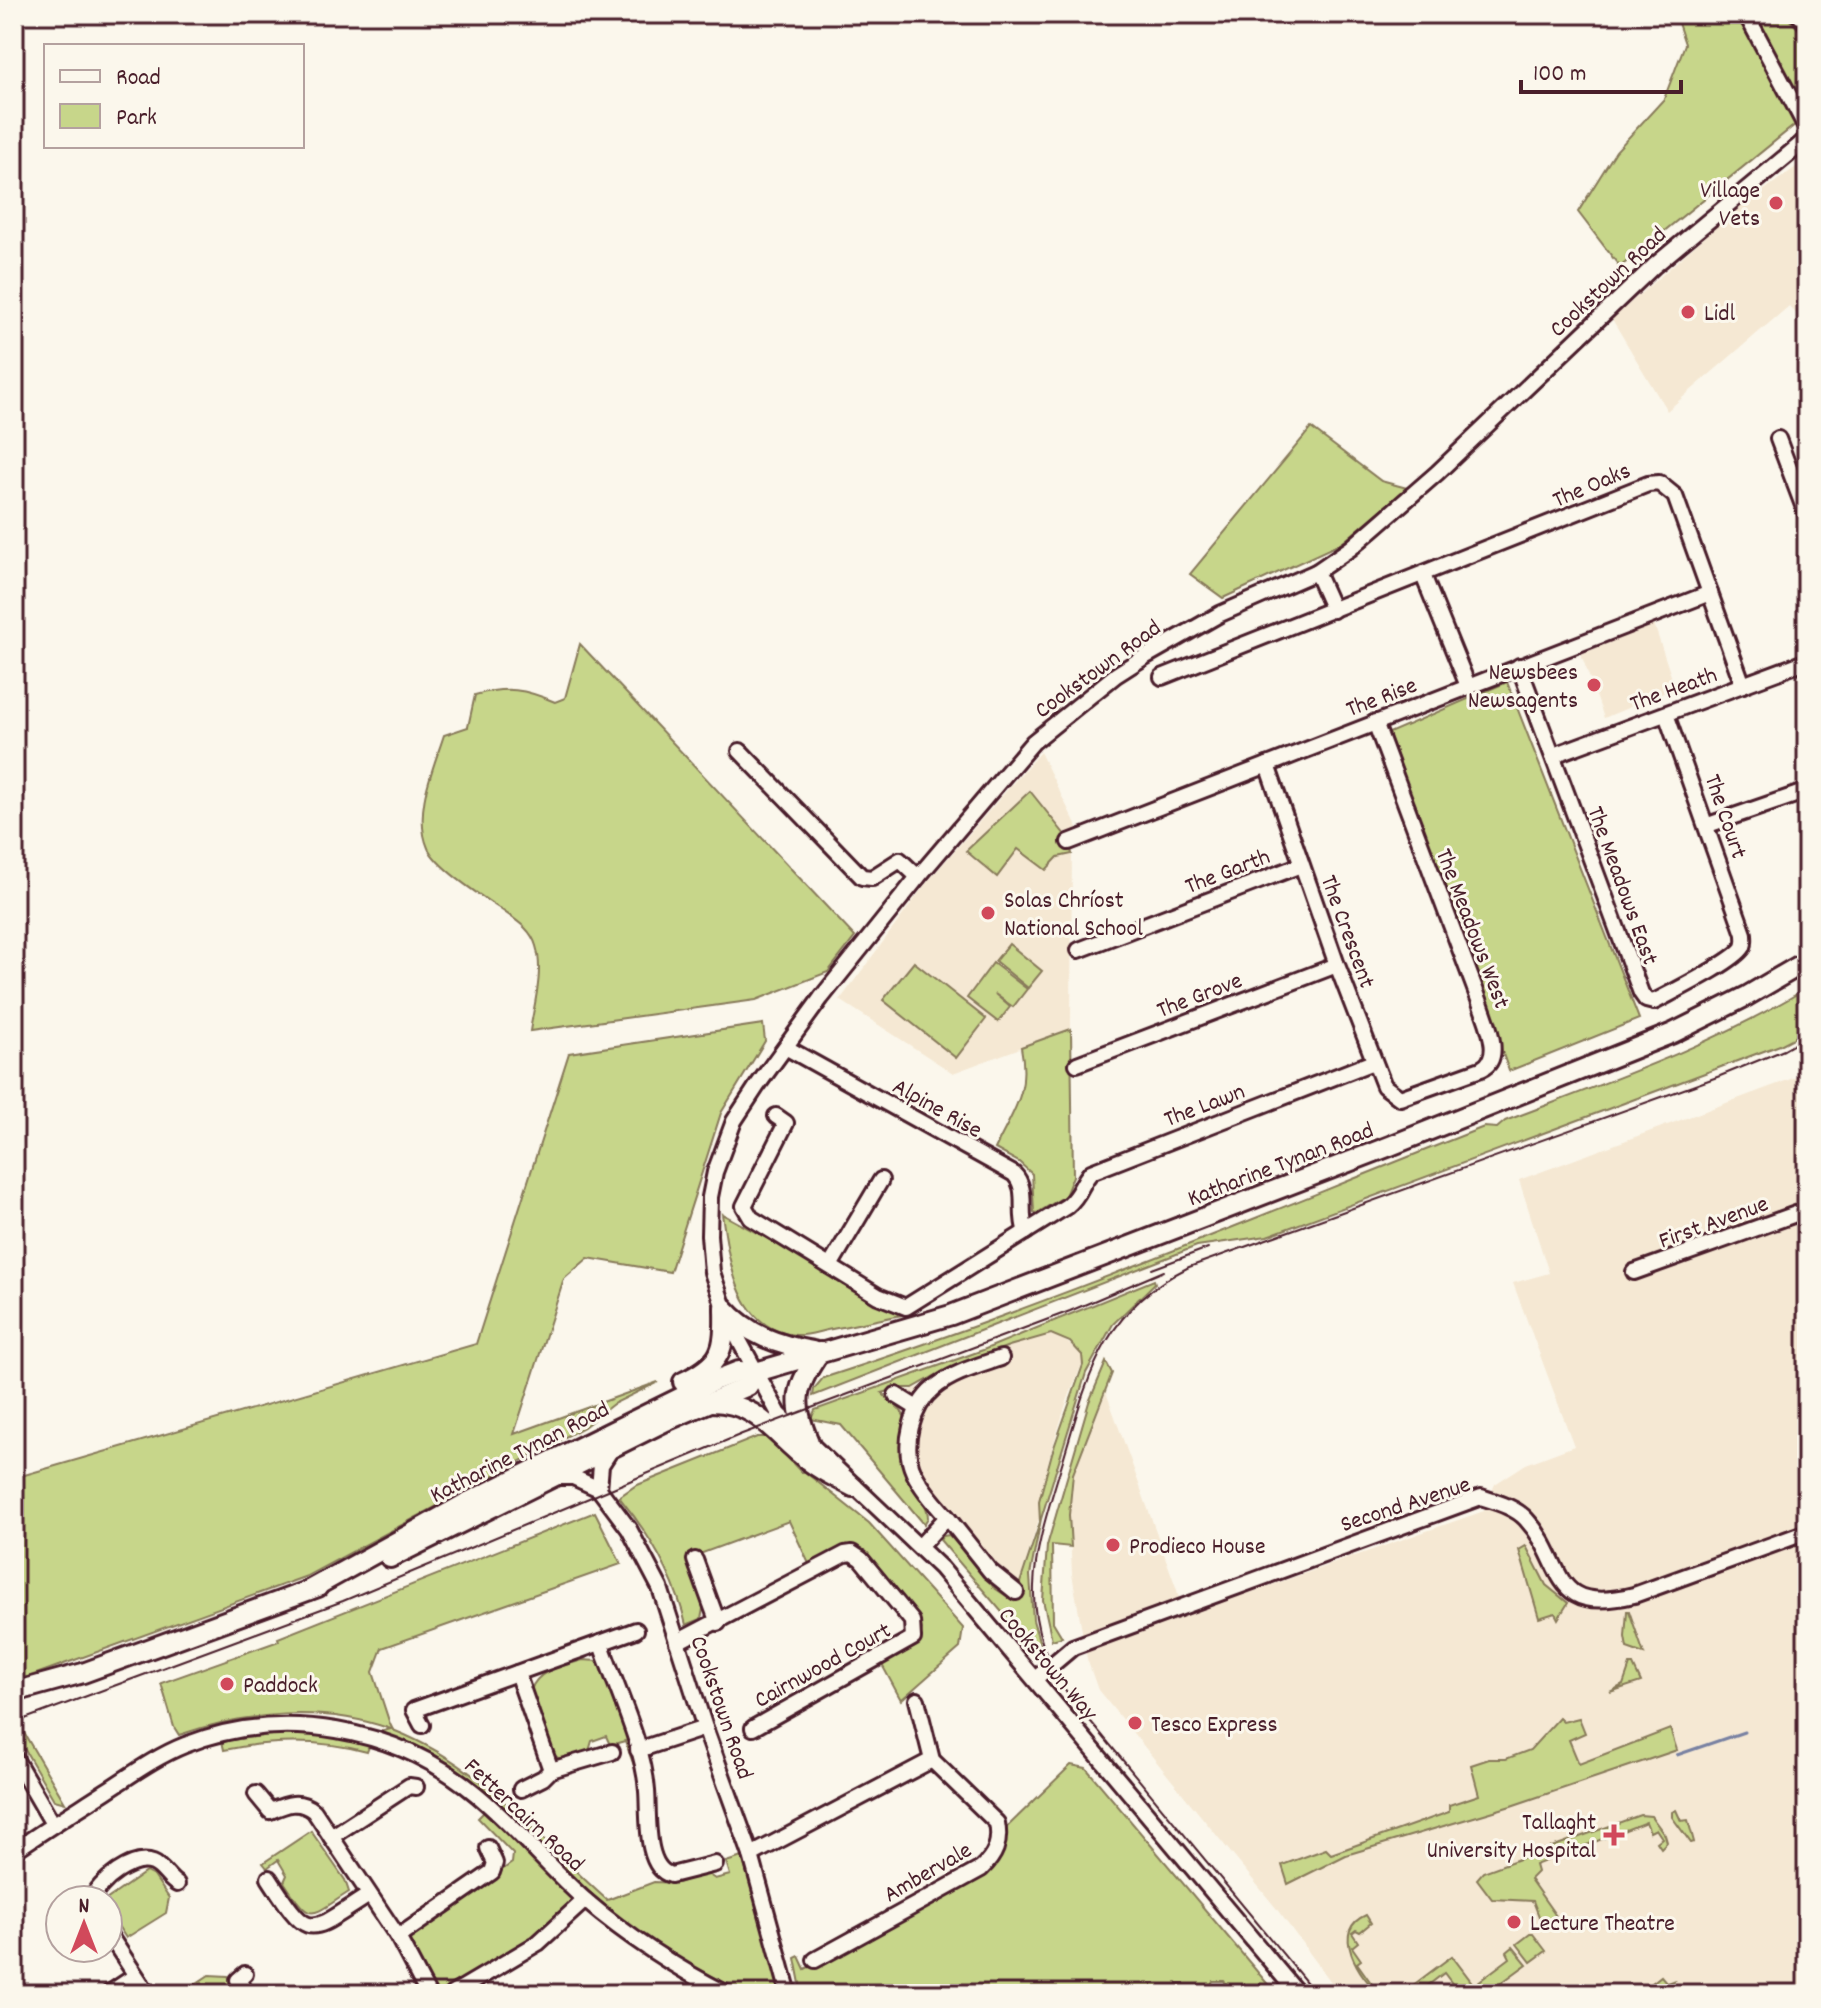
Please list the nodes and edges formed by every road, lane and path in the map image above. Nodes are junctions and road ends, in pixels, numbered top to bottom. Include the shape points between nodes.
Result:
1 (1746, 14) edge
2 (1801, 14) edge
3 (1807, 21) edge
4 (1807, 129) edge
5 (1807, 139) edge
6 (1778, 439) dead end
7 (1807, 516) edge
8 (1316, 572) junction
9 (1423, 575) junction
10 (1710, 593) junction
11 (1333, 610) junction
12 (1807, 661) edge
13 (1519, 666) junction
14 (1162, 677) dead end
15 (1743, 685) junction
16 (1468, 686) junction
17 (1666, 714) junction
18 (1375, 722) junction
19 (740, 751) dead end
20 (1554, 755) junction
21 (1267, 765) junction
22 (1807, 791) edge
23 (1708, 825) junction
24 (1069, 842) dead end
25 (1301, 865) junction
26 (918, 877) junction
27 (1744, 934) joint
28 (1079, 950) dead end
29 (1807, 961) edge
30 (1337, 965) junction
31 (787, 1048) junction
32 (1373, 1062) junction
33 (1077, 1064) dead end
34 (1406, 1097) joint
35 (776, 1116) dead end
36 (881, 1180) dead end
37 (1807, 1210) edge
38 (1026, 1232) junction
39 (830, 1266) junction
40 (1634, 1272) dead end
41 (724, 1308) junction
42 (820, 1352) junction
43 (1001, 1358) dead end
44 (756, 1372) junction
45 (896, 1395) dead end
46 (709, 1402) junction
47 (917, 1408) junction
48 (608, 1441) junction
49 (809, 1442) junction
50 (556, 1477) junction
51 (853, 1487) junction
52 (599, 1489) junction
53 (947, 1517) junction
54 (1807, 1532) edge
55 (920, 1546) junction
56 (695, 1560) dead end
57 (309, 1590) junction
58 (1016, 1592) dead end
59 (718, 1623) junction
60 (636, 1630) dead end
61 (677, 1642) junction
62 (601, 1644) junction
63 (83, 1673) junction
64 (517, 1673) junction
65 (1035, 1679) junction
66 (14, 1692) edge
67 (917, 1700) dead end
68 (14, 1703) edge
69 (422, 1725) dead end
70 (705, 1728) junction
71 (753, 1728) dead end
72 (638, 1750) junction
73 (612, 1752) dead end
74 (14, 1757) edge
75 (932, 1760) junction
76 (551, 1770) junction
77 (416, 1787) dead end
78 (521, 1789) dead end
79 (256, 1794) dead end
80 (53, 1824) junction
81 (331, 1837) junction
82 (488, 1848) dead end
83 (14, 1851) edge
84 (751, 1855) junction
85 (715, 1864) dead end
86 (269, 1878) dead end
87 (102, 1884) edge
88 (177, 1884) dead end
89 (369, 1895) junction
90 (585, 1900) junction
91 (398, 1937) junction
92 (124, 1958) edge
93 (815, 1960) dead end
94 (245, 1974) dead end
95 (135, 1976) junction
96 (14, 1988) edge
97 (18, 1994) edge
98 (108, 1994) edge
99 (148, 1994) edge
100 (247, 1994) edge
101 (428, 1994) edge
102 (452, 1994) edge
103 (727, 1994) edge
104 (789, 1994) edge
105 (1298, 1994) edge

1 - 4 street
2 - 3 main road
5 - 8 street, Cookstown Road via 1654,266 1384,522
6 - 7 street
8 - 11 street
8 - 26 street, Cookstown Road via 1220,614 1116,675 1033,742
9 - 10 street, The Oaks via 1659,483 1675,496
9 - 11 street, The Oaks
9 - 16 street
10 - 13 street, The Rise
10 - 15 street, The Oaks
11 - 14 street, The Oaks
12 - 15 street, The Heath
13 - 16 street, The Rise
13 - 20 street, The Meadows East
15 - 17 street, The Heath
16 - 18 street, The Rise
17 - 20 street, The Heath
17 - 23 street, The Court
18 - 21 street, The Rise
18 - 34 street, The Meadows West via 1481,1005 1493,1051 1489,1066
19 - 26 street via 862,877 872,878 900,860
20 - 27 street, The Meadows East via 1646,1000 1654,1002 1704,975 1740,950
21 - 24 street, The Rise
21 - 25 street, The Crescent
22 - 23 street
23 - 27 street, The Court
25 - 28 street, The Garth
25 - 30 street, The Crescent
26 - 31 street, Cookstown Road
29 - 42 main road, Katharine Tynan Road via 1721,1009 1621,1055 951,1315
30 - 32 street, The Crescent
30 - 33 street, The Grove
31 - 38 street, Alpine Rise via 1014,1174 1022,1185
31 - 41 street, Cookstown Road via 734,1121 715,1172 709,1235 712,1272
32 - 34 street, The Crescent via 1384,1086
32 - 38 street, The Lawn via 1091,1172 1079,1197
35 - 39 street via 786,1123 744,1206 751,1218
36 - 39 street
37 - 40 street, First Avenue
38 - 39 street via 906,1307
41 - 42 main road via 736,1322 766,1339
41 - 44 street, Cookstown Road
41 - 48 main road via 720,1352 709,1368 628,1409
42 - 44 main road, Katharine Tynan Road
42 - 49 main road via 797,1394 797,1412
43 - 47 street via 943,1381
44 - 46 main road, Katharine Tynan Road via 748,1386
44 - 48 main road, Katharine Tynan Road via 739,1371 716,1380
44 - 49 street, Cookstown Way via 782,1419
45 - 47 street
46 - 48 main road, Katharine Tynan Road
46 - 51 main road via 729,1403 758,1416 812,1464
47 - 53 street via 911,1424 913,1471
48 - 50 main road, Katharine Tynan Road
48 - 52 street
48 - 57 main road, Katharine Tynan Road via 470,1501
49 - 51 street, Cookstown Way
50 - 52 street, Katharine Tynan Road via 573,1477
50 - 57 main road, Katharine Tynan Road via 414,1548
51 - 55 street, Cookstown Way
52 - 61 street, Cookstown Road via 629,1529 660,1588
53 - 55 street
53 - 58 street via 990,1571
54 - 65 street, Second Avenue via 1634,1595 1597,1600 1563,1585 1524,1517 1481,1497 1073,1647
55 - 65 street, Cookstown Way
56 - 59 street
57 - 63 main road, Katharine Tynan Road
59 - 61 street
59 - 71 street, Cairnwood Court via 852,1553 912,1621 913,1638
60 - 62 street
61 - 70 street, Cookstown Road
62 - 64 street
62 - 72 street
63 - 66 main road, Katharine Tynan Road
63 - 68 main road, Katharine Tynan Road
64 - 69 street via 414,1710
64 - 76 street
65 - 105 street, Cookstown Way
67 - 75 street
70 - 72 street
70 - 84 street, Cookstown Road
72 - 85 street via 645,1768 656,1864 671,1875
73 - 76 street
74 - 80 street
75 - 84 street
75 - 93 street, Ambervale via 997,1823 998,1843 990,1860
76 - 78 street
77 - 81 street via 409,1786
79 - 81 street via 270,1811 287,1803 306,1805
80 - 83 street, Fettercairn Road
80 - 90 street, Fettercairn Road via 167,1754 218,1734 284,1727 342,1730 398,1746 449,1772
81 - 89 street
82 - 91 street via 495,1863 492,1872
84 - 104 street, Cookstown Road
86 - 89 street via 294,1917 313,1926
87 - 88 street via 137,1862 156,1864
89 - 91 street
90 - 102 street via 538,1943
90 - 103 street, Fettercairn Road via 667,1961
91 - 101 street
92 - 95 street
94 - 100 street via 238,1980
95 - 98 street
95 - 99 street
96 - 97 street

